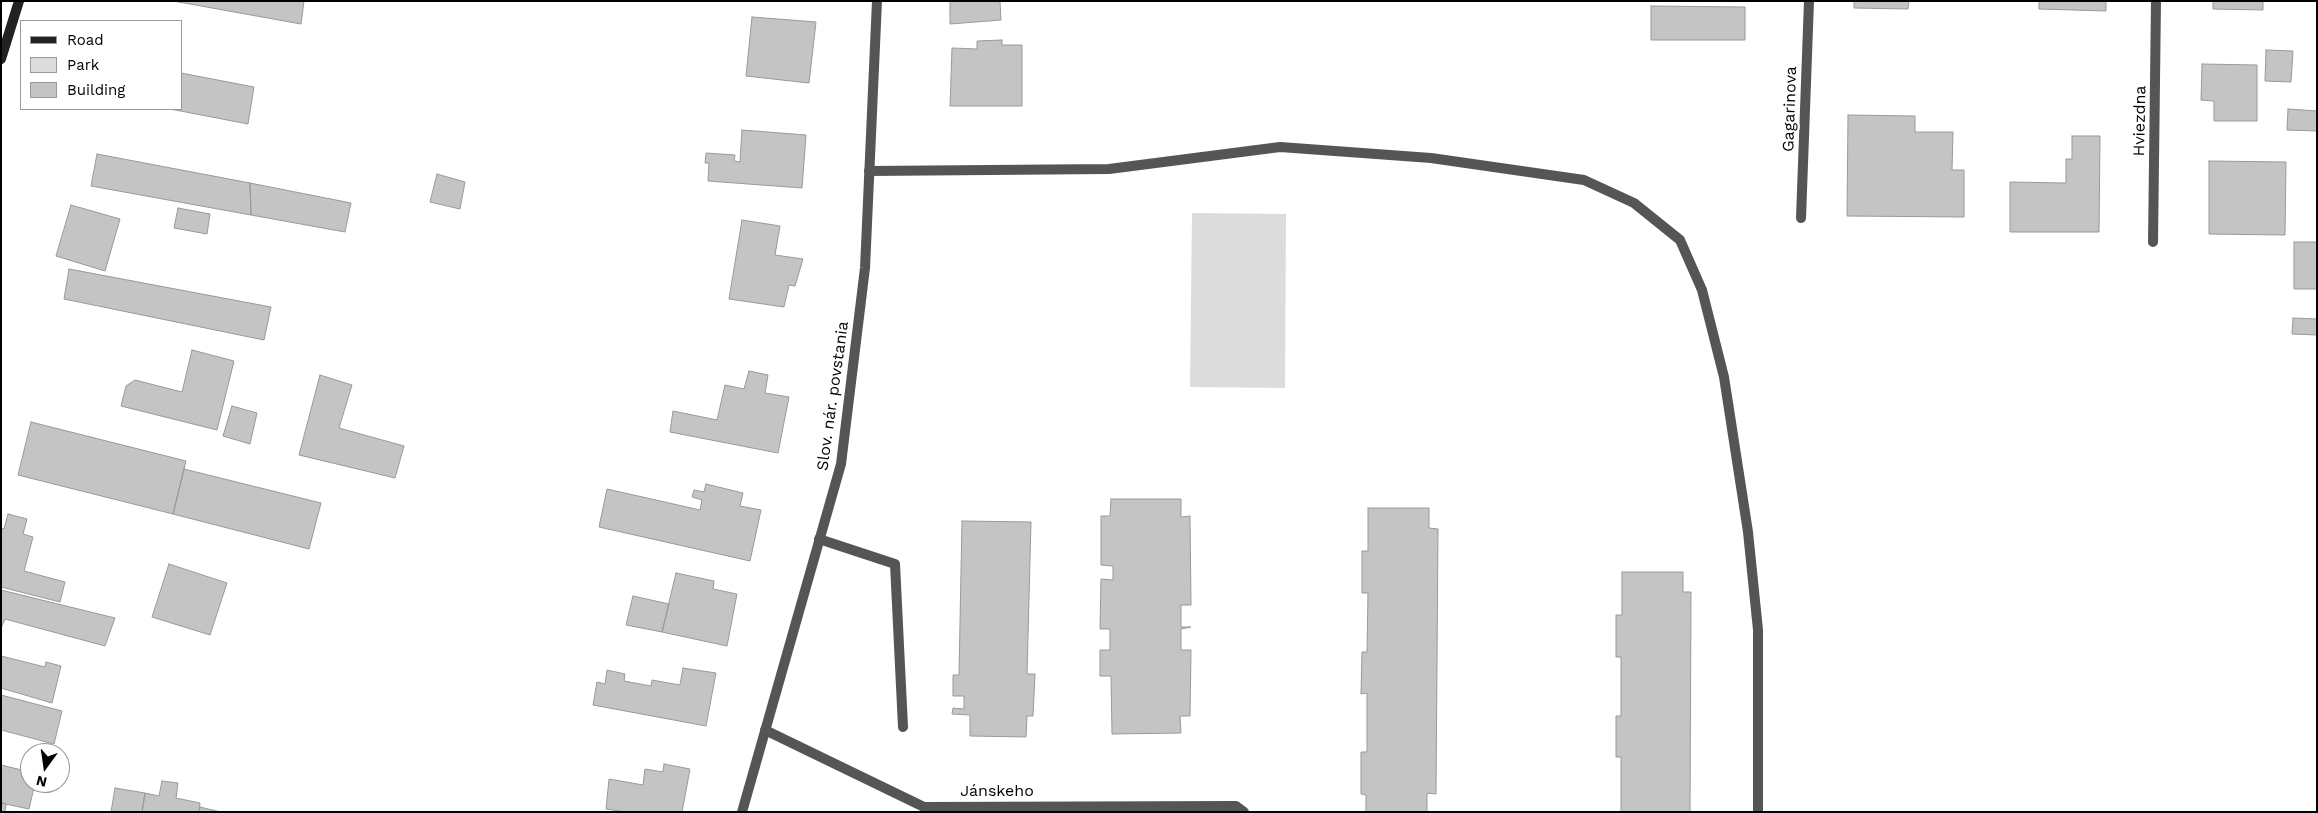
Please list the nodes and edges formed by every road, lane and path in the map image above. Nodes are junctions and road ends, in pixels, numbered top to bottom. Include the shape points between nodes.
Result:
1 (19, 1) edge
2 (877, 1) edge
3 (1809, 1) edge
4 (2156, 1) edge
5 (1, 59) edge
6 (869, 171) junction
7 (1801, 218) dead end
8 (2153, 242) dead end
9 (819, 539) junction
10 (903, 727) dead end
11 (765, 730) junction
12 (742, 812) edge
13 (1244, 812) edge
14 (1758, 812) edge

1 - 5 street
2 - 6 street, Slov. nár. povstania
3 - 7 street, Gagarinova
4 - 8 street, Hviezdna
6 - 9 street, Slov. nár. povstania via 865,268 841,464
6 - 14 street via 1109,169 1280,147 1431,158 1584,180 1634,203 1680,240 1702,290 1724,377 1748,532 1758,630
9 - 10 street via 895,564
9 - 11 street, Slov. nár. povstania
11 - 12 street, Slov. nár. povstania
11 - 13 street, Jánskeho via 924,806 1236,806

